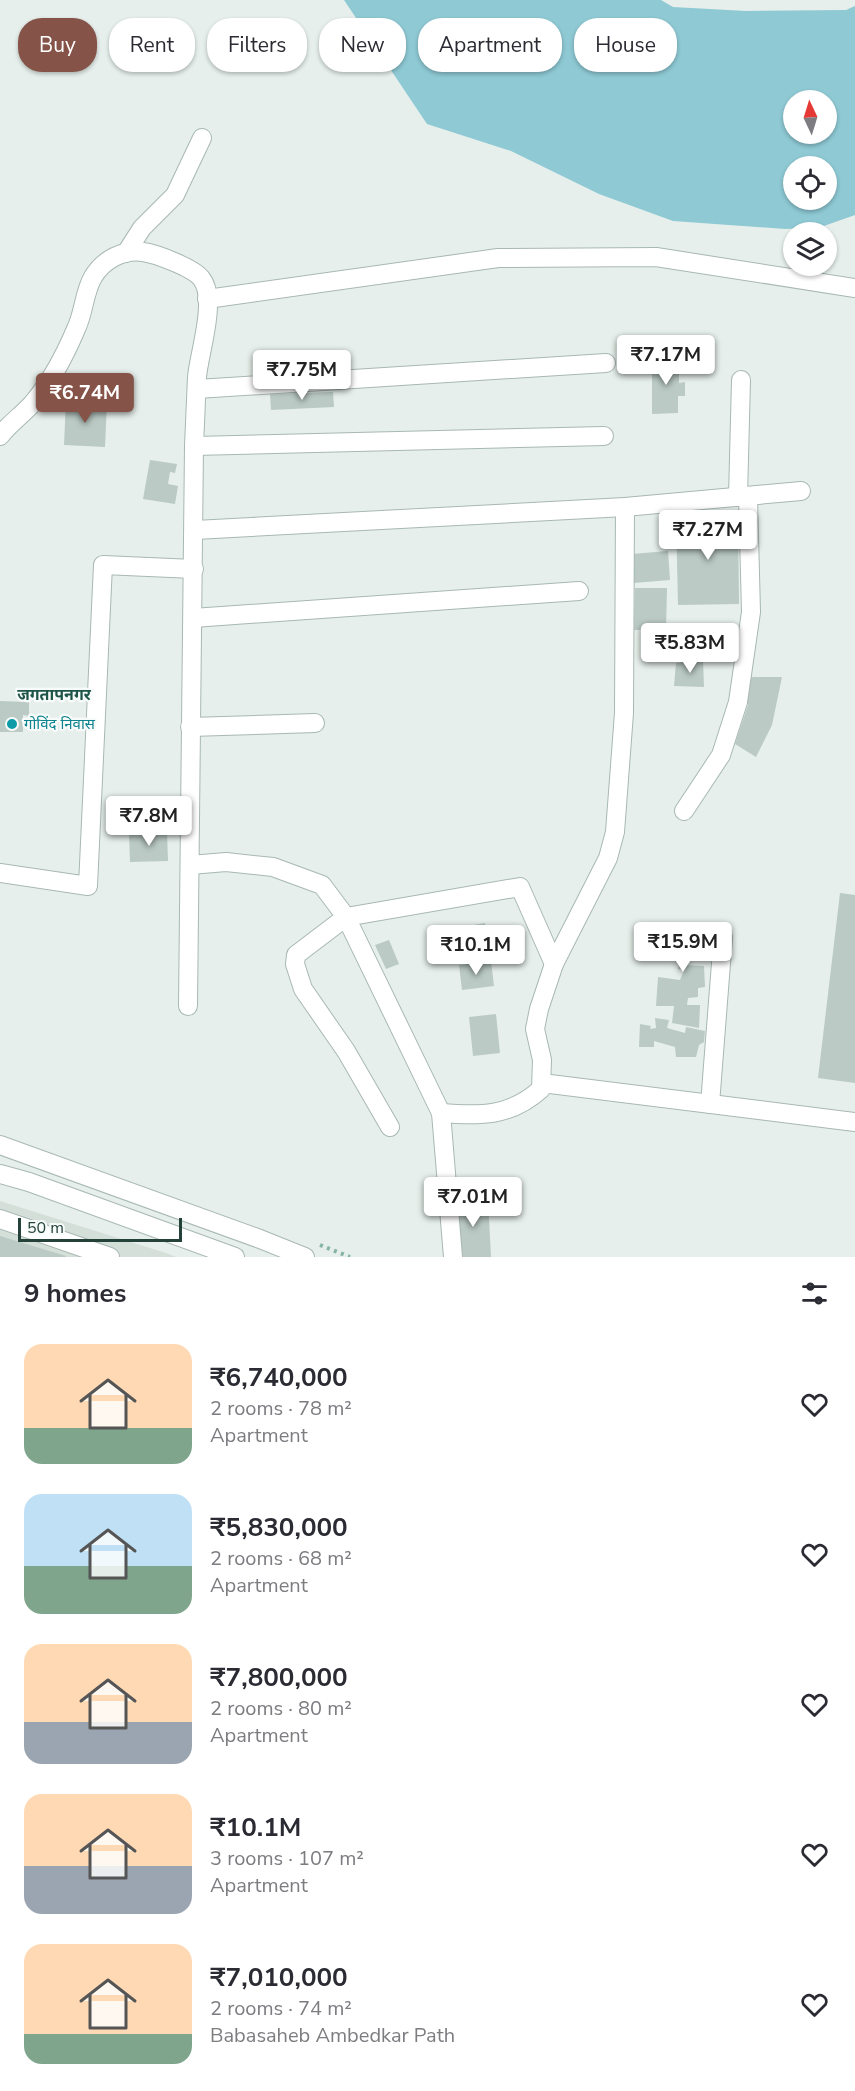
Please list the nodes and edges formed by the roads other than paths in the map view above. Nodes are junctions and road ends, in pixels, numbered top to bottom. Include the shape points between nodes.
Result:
1 (202, 138) dead end
2 (126, 253) junction
3 (855, 288) edge
4 (207, 299) junction
5 (606, 363) dead end
6 (741, 380) dead end
7 (197, 389) junction
8 (0, 435) edge
9 (604, 436) dead end
10 (194, 446) junction
11 (801, 491) dead end
12 (743, 497) junction
13 (625, 507) junction
14 (195, 530) junction
15 (194, 569) junction
16 (579, 591) dead end
17 (193, 618) junction
18 (315, 723) dead end
19 (190, 727) junction
20 (684, 811) dead end
21 (190, 865) junction
22 (0, 873) edge
23 (346, 917) junction
24 (723, 938) dead end
25 (554, 964) junction
26 (188, 1006) dead end
27 (542, 1083) junction
28 (710, 1104) junction
29 (441, 1113) junction
30 (855, 1122) edge
31 (390, 1127) dead end
32 (0, 1145) edge
33 (0, 1174) edge
34 (0, 1219) edge
35 (194, 1250) edge
36 (110, 1257) edge
37 (235, 1257) edge
38 (305, 1257) edge
39 (453, 1257) edge

1 - 2 street via 175,195 142,228
2 - 4 street via 142,252 190,270 201,278
2 - 8 street via 109,259 93,277 77,328 48,383
3 - 4 street via 656,257 498,258
4 - 7 street
5 - 7 street
6 - 12 street
7 - 10 street
9 - 10 street
10 - 14 street
11 - 12 street
12 - 13 street
12 - 20 street via 750,612 738,702 721,755
13 - 14 street
13 - 25 street via 624,713 615,832 598,882
14 - 15 street
15 - 17 street
15 - 22 street via 103,565 88,886
16 - 17 street
17 - 19 street
18 - 19 street
19 - 21 street
21 - 23 street via 226,862 273,867 322,885
21 - 26 street
23 - 25 street via 520,887
23 - 29 street
23 - 31 street via 296,955 295,964 303,989 346,1051
24 - 28 street
25 - 27 street via 535,1029
27 - 28 street
27 - 29 street via 528,1101 506,1111 477,1116
28 - 30 street
29 - 39 street
32 - 38 street
33 - 35 street via 29,1182
34 - 36 street
35 - 37 street

